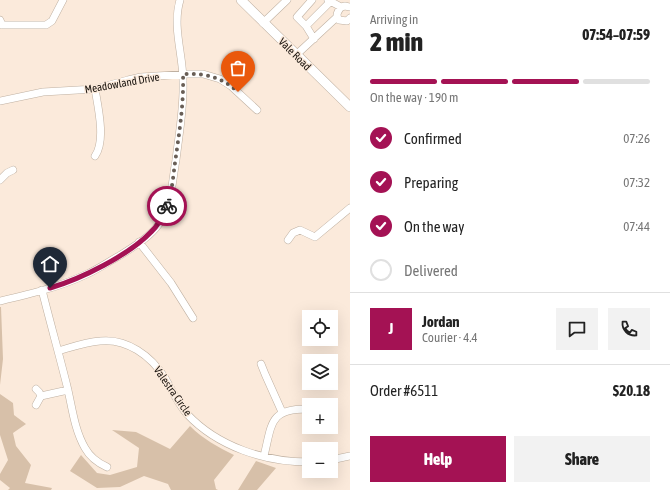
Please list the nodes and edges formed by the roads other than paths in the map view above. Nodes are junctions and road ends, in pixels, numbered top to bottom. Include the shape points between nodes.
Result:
1 (63, 0) edge
2 (180, 0) edge
3 (241, 0) edge
4 (287, 0) edge
5 (312, 0) edge
6 (329, 1) edge
7 (341, 7) junction
8 (350, 7) edge
9 (337, 17) junction
10 (350, 18) edge
11 (0, 20) edge
12 (264, 23) junction
13 (306, 26) junction
14 (314, 39) junction
15 (296, 55) junction
16 (183, 74) junction
17 (95, 89) junction
18 (0, 101) edge
19 (350, 106) edge
20 (257, 110) dead end
21 (95, 156) dead end
22 (13, 170) dead end
23 (0, 180) edge
24 (350, 208) edge
25 (288, 240) dead end
26 (139, 242) junction
27 (42, 290) junction
28 (0, 301) edge
29 (193, 318) dead end
30 (58, 351) junction
31 (262, 364) dead end
32 (36, 389) dead end
33 (68, 390) junction
34 (41, 396) junction
35 (36, 405) dead end
36 (302, 408) edge
37 (282, 412) junction
38 (264, 456) junction
39 (350, 456) edge
40 (338, 459) edge
41 (302, 462) edge
42 (108, 467) dead end

1 - 11 street via 52,21 46,25 2,25
2 - 16 street via 176,24
3 - 12 main road, Vale Road
4 - 12 street
5 - 13 street via 297,17
6 - 7 street
6 - 13 street
7 - 8 street
7 - 9 street
9 - 10 street via 343,21
9 - 14 street
12 - 15 main road, Vale Road
13 - 14 street
14 - 15 street
15 - 19 main road, Vale Road
16 - 17 street, Meadowland Drive via 141,77
16 - 20 street, Meadowland Drive via 203,74 220,79
16 - 26 street via 181,123 168,203 158,224
17 - 18 street, Meadowland Drive via 49,91
17 - 21 street via 100,139
22 - 23 street
24 - 25 street via 315,237 300,230 293,233
26 - 27 street via 88,274
26 - 29 street via 171,283
27 - 28 street
27 - 30 street
30 - 33 street
30 - 38 street, Valestra Circle via 99,341 117,341 132,346 158,368 182,408 196,422 231,446
31 - 37 street
32 - 34 street
33 - 34 street
33 - 42 street via 77,429 85,448 94,459
34 - 35 street
36 - 37 street
37 - 38 street via 271,427
38 - 41 street, Valestra Circle
39 - 40 street

